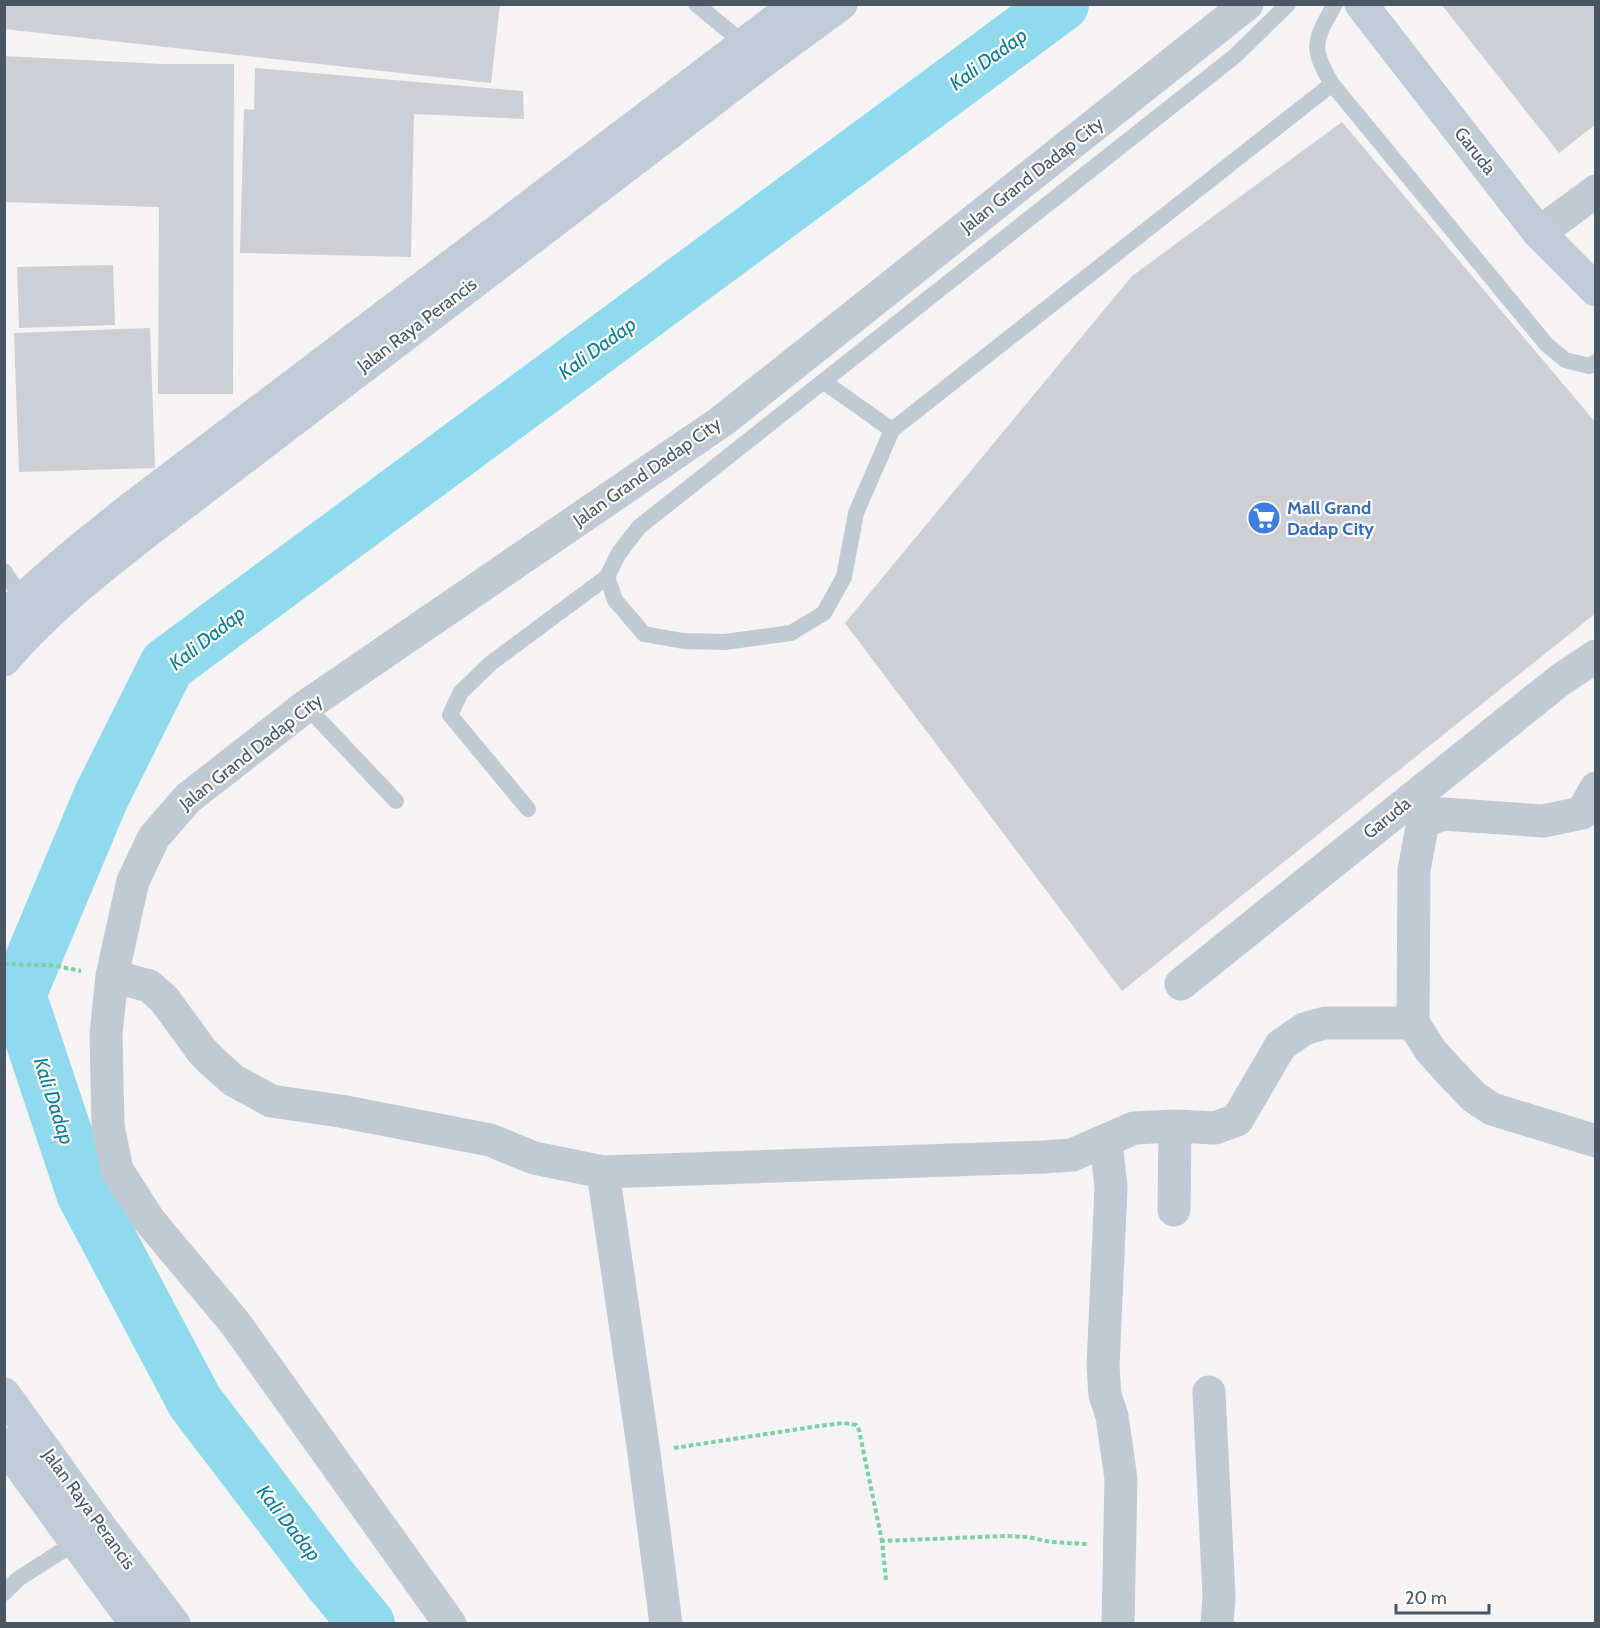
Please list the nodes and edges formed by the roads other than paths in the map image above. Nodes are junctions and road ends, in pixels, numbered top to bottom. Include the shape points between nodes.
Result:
1 (696, 4) edge
2 (797, 4) edge
3 (841, 4) edge
4 (1247, 4) edge
5 (1288, 4) edge
6 (1335, 4) edge
7 (1361, 4) edge
8 (754, 51) junction
9 (1332, 84) junction
10 (1596, 191) edge
11 (1539, 233) junction
12 (1596, 290) edge
13 (1596, 362) edge
14 (824, 382) junction
15 (892, 430) junction
16 (4, 571) edge
17 (607, 577) junction
18 (22, 613) edge
19 (1596, 656) edge
20 (4, 660) edge
21 (306, 706) junction
22 (1596, 788) edge
23 (396, 801) dead end
24 (528, 808) dead end
25 (112, 976) junction
26 (1181, 984) dead end
27 (1413, 1023) junction
28 (1175, 1126) junction
29 (1106, 1141) junction
30 (1596, 1142) edge
31 (603, 1172) junction
32 (1174, 1210) dead end
33 (1209, 1392) dead end
34 (4, 1394) edge
35 (4, 1444) edge
36 (88, 1534) junction
37 (4, 1593) edge
38 (136, 1623) edge
39 (174, 1623) edge
40 (450, 1623) edge
41 (666, 1623) edge
42 (1118, 1623) edge
43 (1217, 1623) edge

1 - 8 lane
2 - 8 street, Jalan Raya Perancis
3 - 8 street, Jalan Raya Perancis
4 - 21 street, Jalan Grand Dadap City via 722,421
5 - 14 lane via 1235,56
6 - 9 lane via 1318,34 1318,61
7 - 11 street, Garuda
8 - 18 street, Jalan Raya Perancis via 133,507 70,558
9 - 13 lane via 1546,344 1565,360 1589,366
9 - 15 lane
10 - 11 street
11 - 12 street, Garuda
14 - 15 lane
14 - 17 lane via 639,527
15 - 17 lane via 856,513 844,577 824,613 791,633 725,642 683,641 644,634 615,600
16 - 18 lane
17 - 24 lane via 491,663 461,692 450,715
18 - 20 street, Jalan Raya Perancis
19 - 26 street, Garuda via 1560,680
21 - 23 lane
21 - 25 street, Jalan Grand Dadap City via 188,798 153,837 133,881
22 - 27 street via 1582,813 1543,821 1443,814 1423,822 1414,870
25 - 31 street via 149,986 164,999 214,1063 233,1080 271,1101 490,1140 534,1158
25 - 40 street, Jalan Grand Dadap City via 106,1034 108,1126 117,1170 149,1220 235,1323
27 - 28 street via 1324,1023 1304,1029 1281,1044 1238,1120 1215,1128
27 - 30 street via 1450,1072 1492,1109
28 - 29 street via 1134,1128
28 - 32 street
29 - 31 street via 1072,1155 1043,1157
29 - 42 street via 1111,1188 1103,1366 1121,1479
31 - 41 street
33 - 43 street
34 - 36 street, Jalan Raya Perancis
35 - 36 street, Jalan Raya Perancis
36 - 37 lane via 18,1579
36 - 38 street, Jalan Raya Perancis
36 - 39 street, Jalan Raya Perancis

